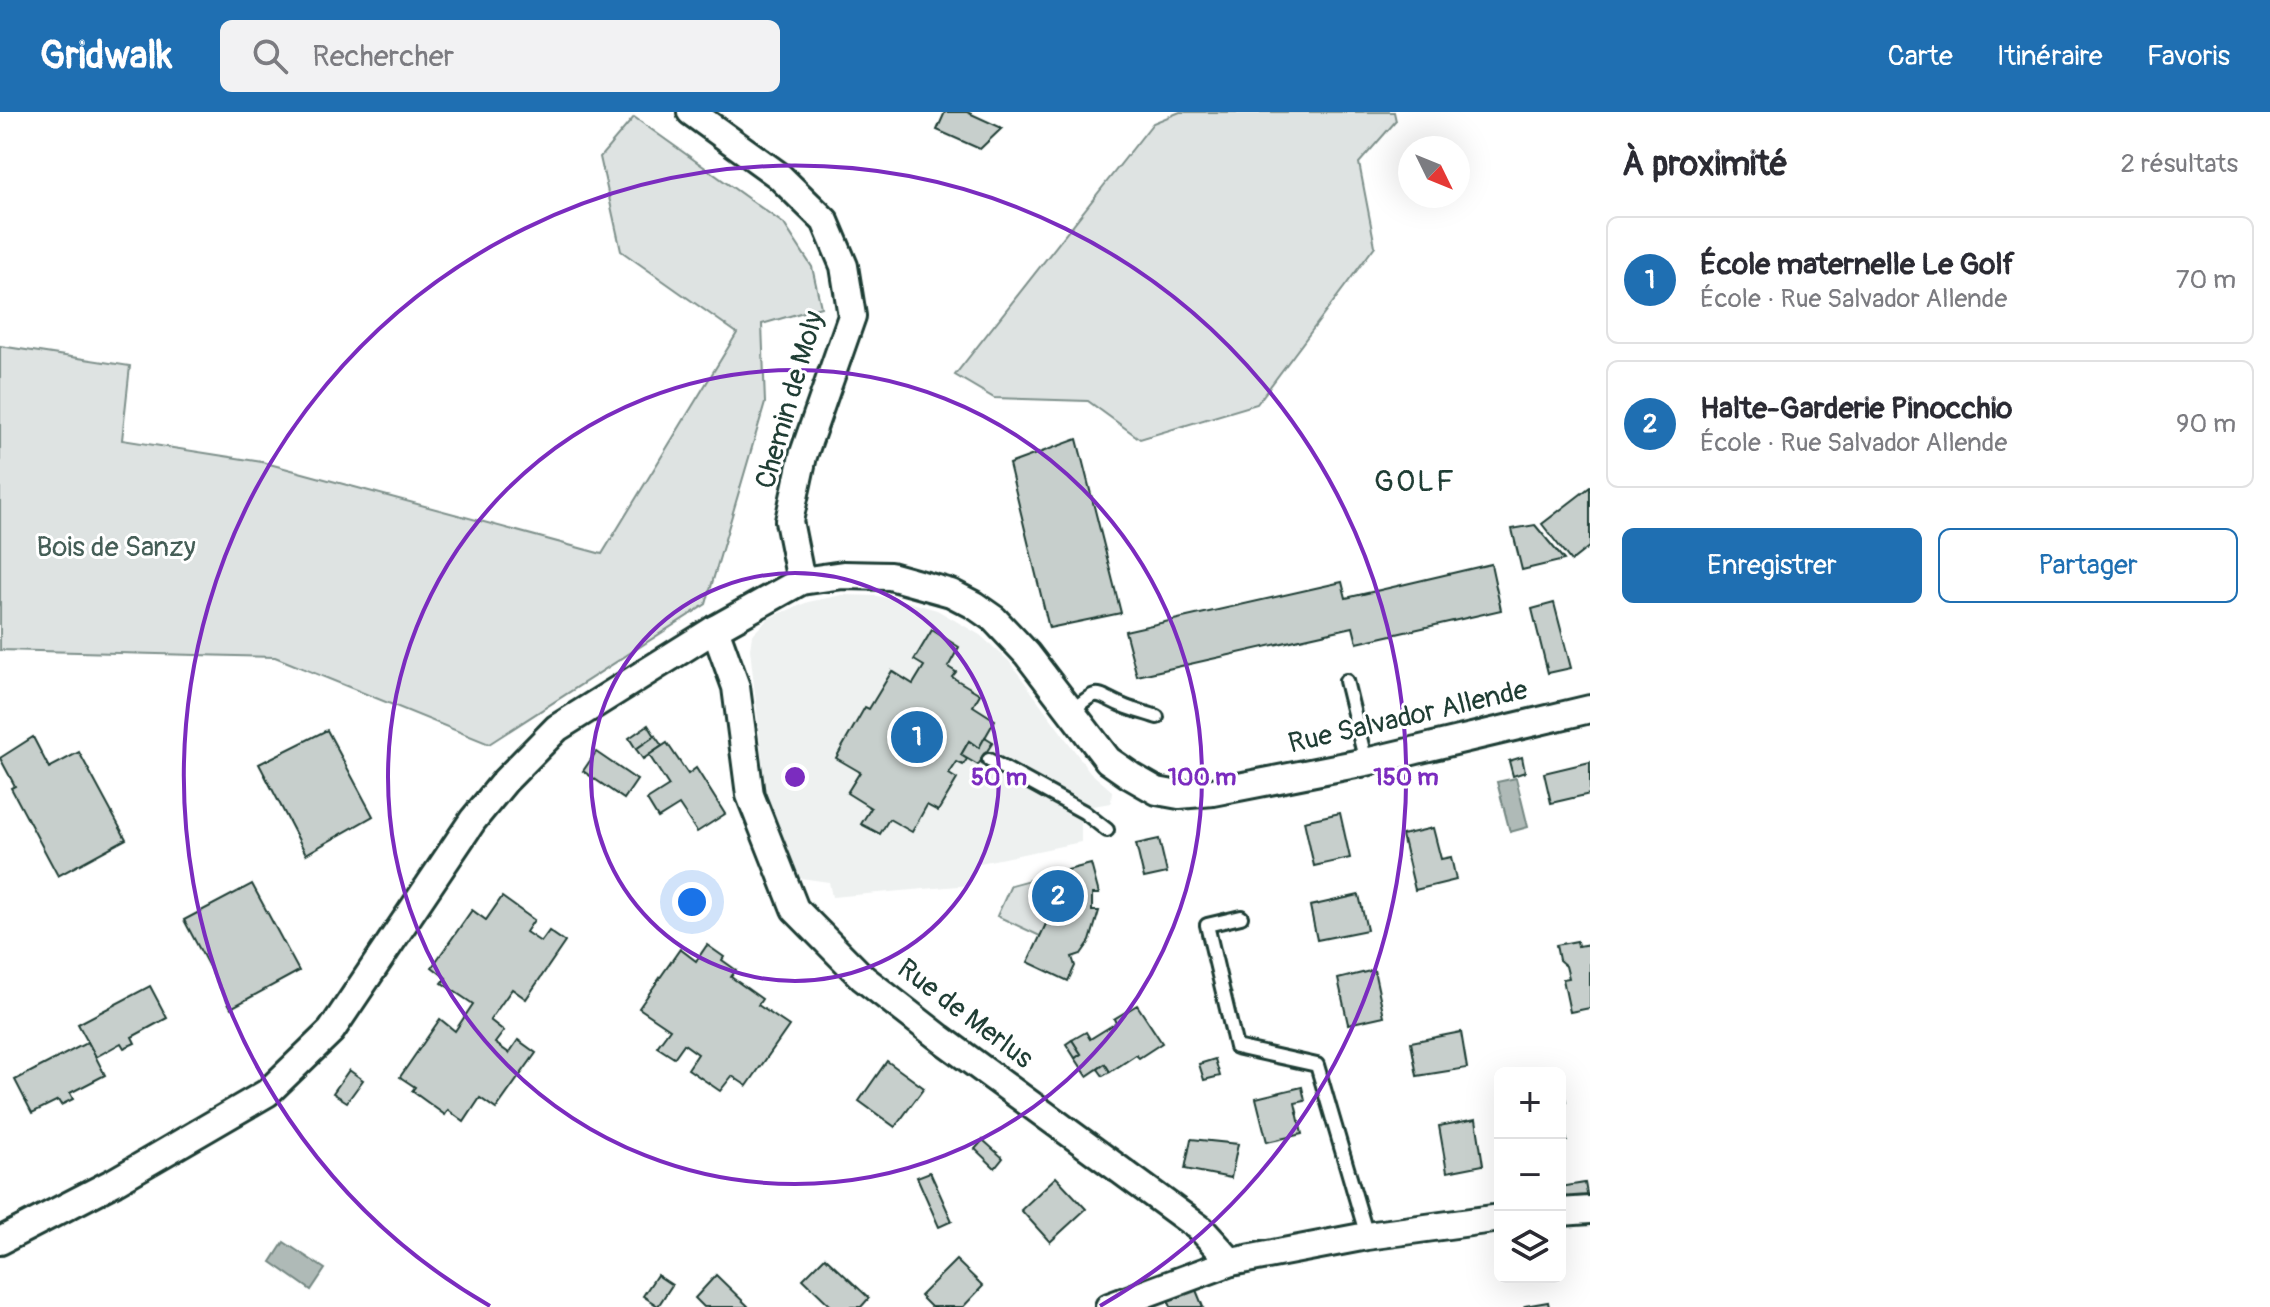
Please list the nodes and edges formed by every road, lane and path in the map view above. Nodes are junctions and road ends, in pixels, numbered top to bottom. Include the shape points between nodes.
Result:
1 (691, 112) edge
2 (801, 581) junction
3 (715, 629) junction
4 (1346, 681) dead end
5 (1590, 709) edge
6 (1071, 712) junction
7 (1157, 717) dead end
8 (989, 760) dead end
9 (1366, 762) junction
10 (1107, 830) dead end
11 (1241, 917) dead end
12 (1590, 1210) edge
13 (1566, 1212) edge
14 (1494, 1219) edge
15 (1367, 1236) junction
16 (0, 1241) edge
17 (1231, 1262) junction
18 (1109, 1307) edge

1 - 2 street, Chemin de Moly via 778,175 825,221 844,266 852,316 803,456 789,521
2 - 3 street, Rue Salvador Allende
2 - 6 street, Rue Salvador Allende via 870,574 951,593 1003,628
3 - 16 street, Rue Salvador Allende via 557,728 515,771 473,820 331,1031 267,1093
3 - 17 street, Rue de Merlus via 736,687 750,795 795,909 863,978 1202,1230
4 - 9 lane
5 - 9 street, Rue Salvador Allende
6 - 7 lane via 1088,696 1104,694
6 - 9 street, Rue Salvador Allende via 1108,760 1157,791 1179,795
8 - 10 lane
11 - 15 lane via 1207,925 1236,1047 1317,1065
12 - 13 street
14 - 15 street
15 - 17 street
17 - 18 street

